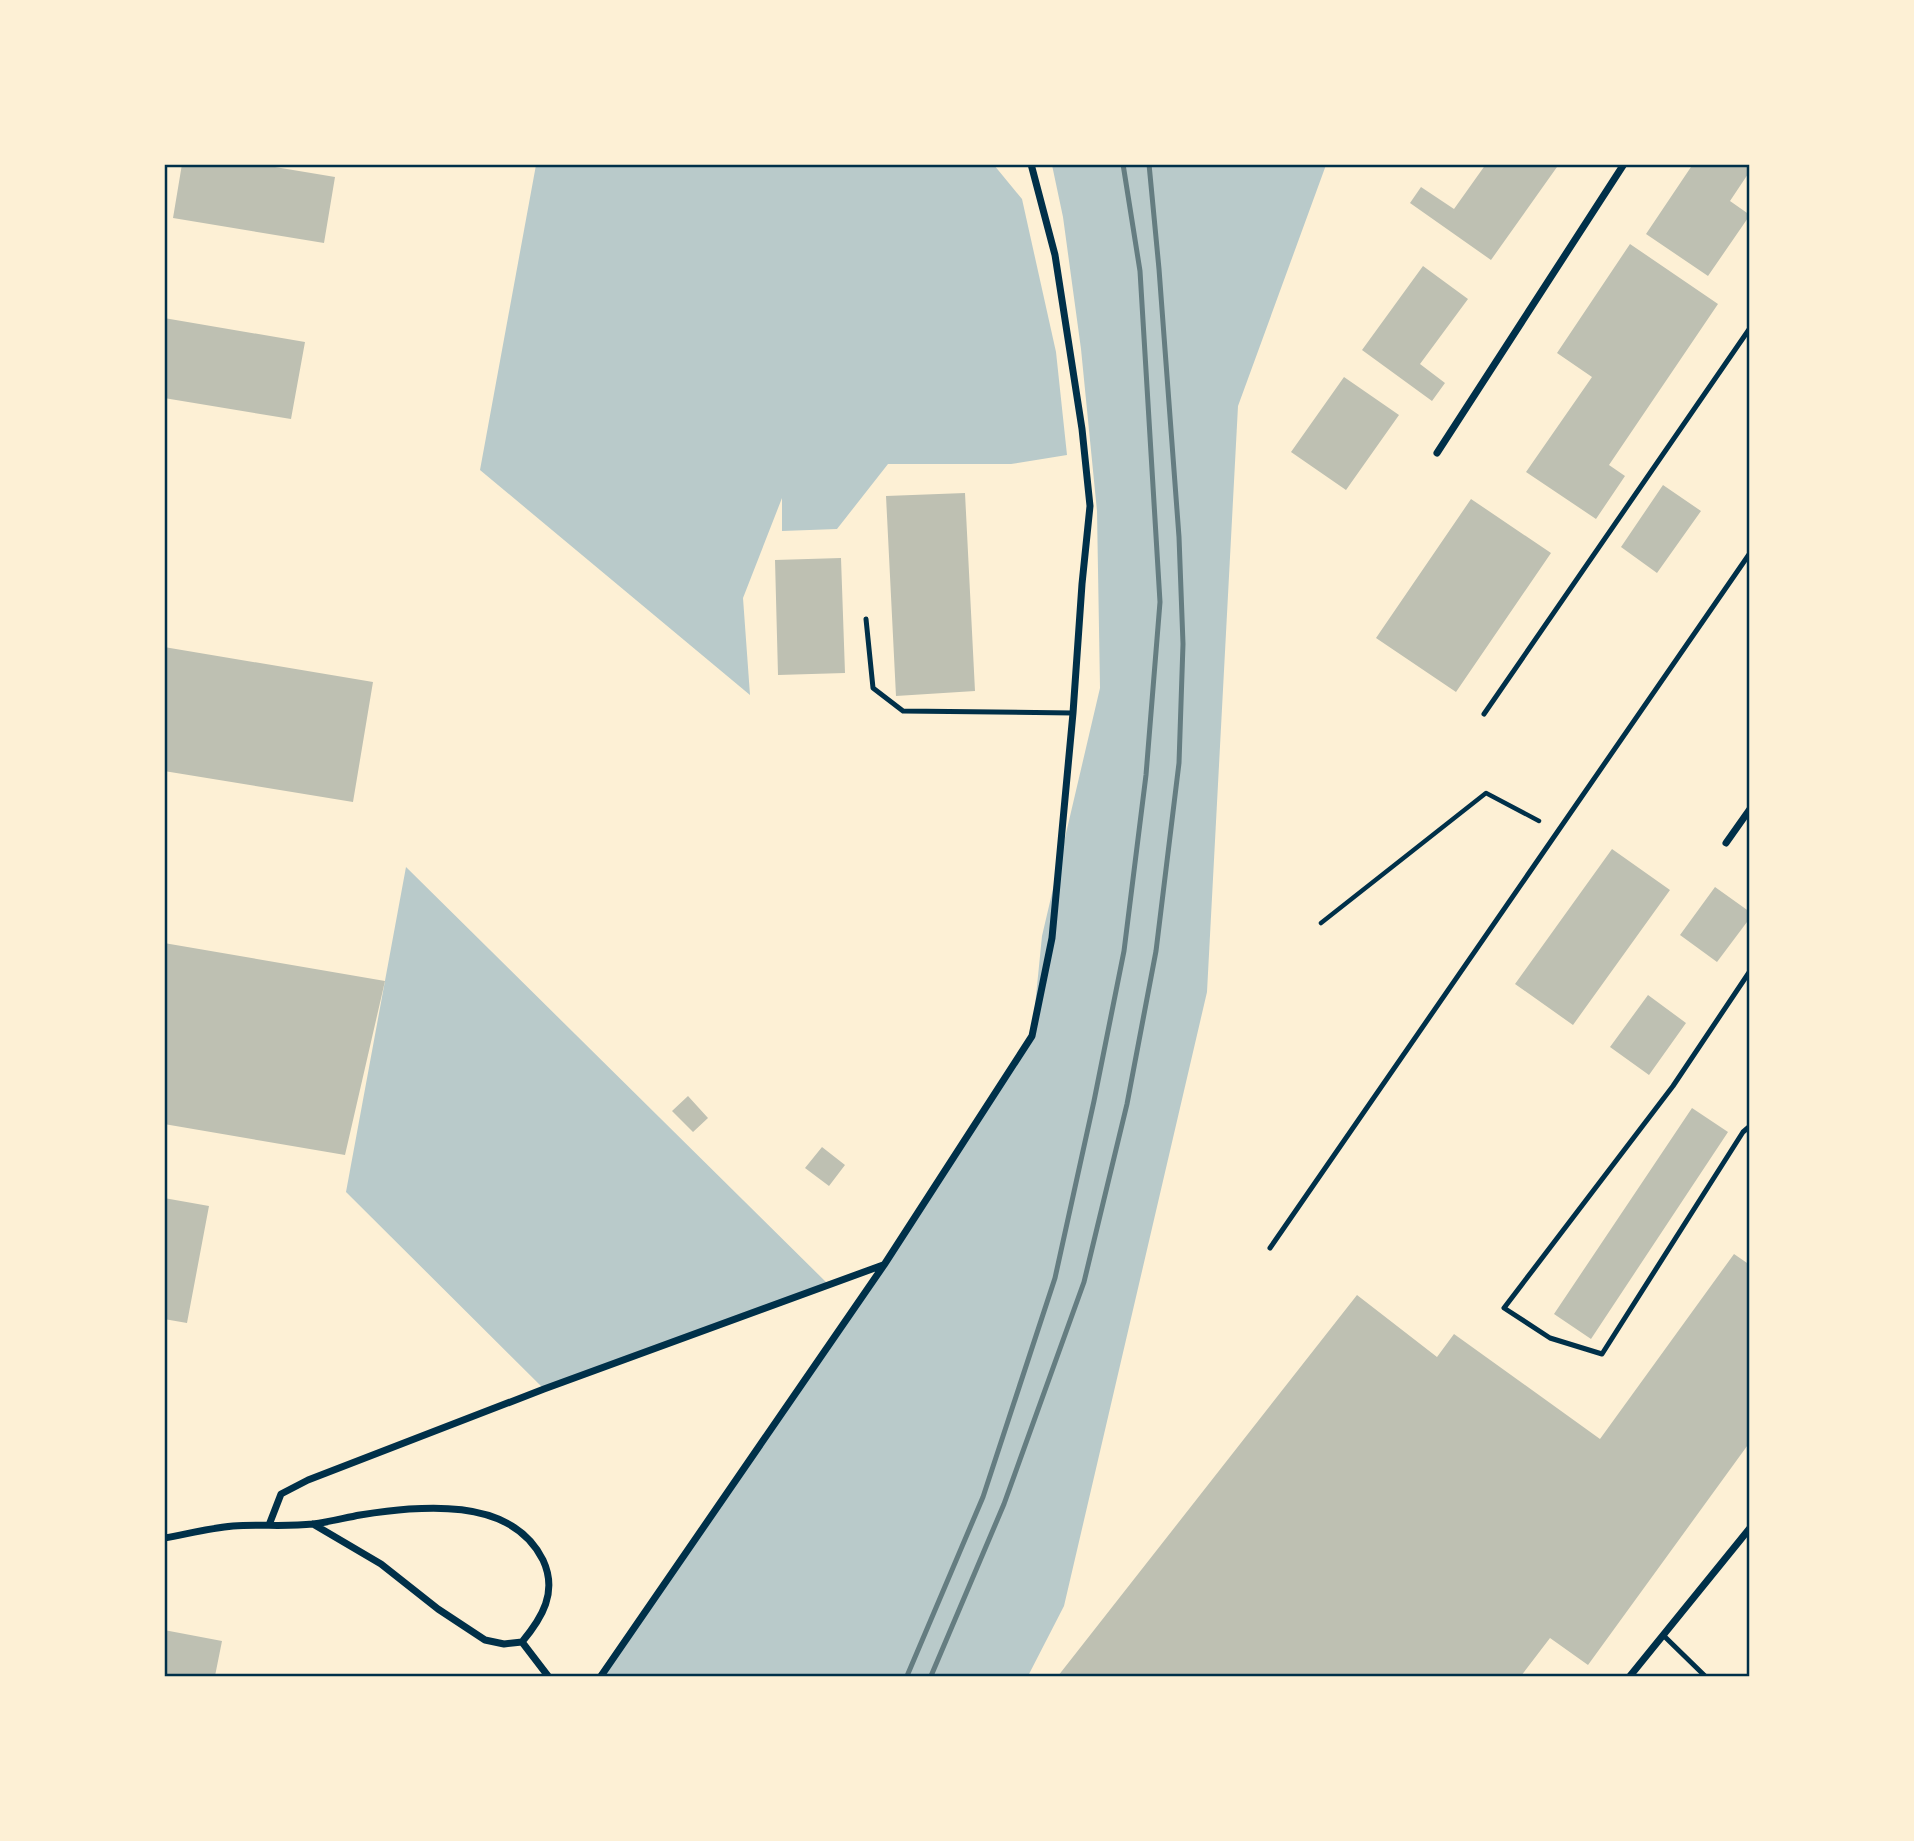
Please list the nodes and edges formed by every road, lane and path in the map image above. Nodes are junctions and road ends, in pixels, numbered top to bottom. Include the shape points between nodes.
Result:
1 (1031, 164) edge
2 (1624, 164) edge
3 (1749, 328) edge
4 (1437, 453) dead end
5 (1749, 553) edge
6 (866, 618) dead end
7 (1073, 713) junction
8 (1484, 714) dead end
9 (1749, 809) edge
10 (1558, 831) junction
11 (1726, 843) dead end
12 (1321, 923) dead end
13 (1749, 971) edge
14 (1749, 1126) edge
15 (1270, 1248) dead end
16 (884, 1265) junction
17 (313, 1524) junction
18 (269, 1525) junction
19 (1749, 1528) edge
20 (164, 1538) edge
21 (1664, 1635) junction
22 (522, 1642) junction
23 (548, 1676) edge
24 (601, 1676) edge
25 (1630, 1676) edge
26 (1706, 1676) edge

1 - 7 street via 1055,255 1090,506
2 - 4 street
3 - 8 lane
5 - 10 lane
6 - 7 lane via 873,688 904,711
7 - 16 street via 1052,938 1032,1036
9 - 11 street
10 - 12 path via 1486,793
10 - 15 lane
13 - 14 lane via 1674,1086 1504,1308 1550,1338 1602,1354
16 - 18 street via 308,1480 281,1494
16 - 24 street
17 - 18 street
17 - 22 street via 382,1564 485,1640
17 - 22 street via 404,1509 470,1510 497,1518 537,1549 547,1569 550,1590 545,1609
18 - 20 street via 232,1526
19 - 21 street
21 - 25 street
21 - 26 lane
22 - 23 street

